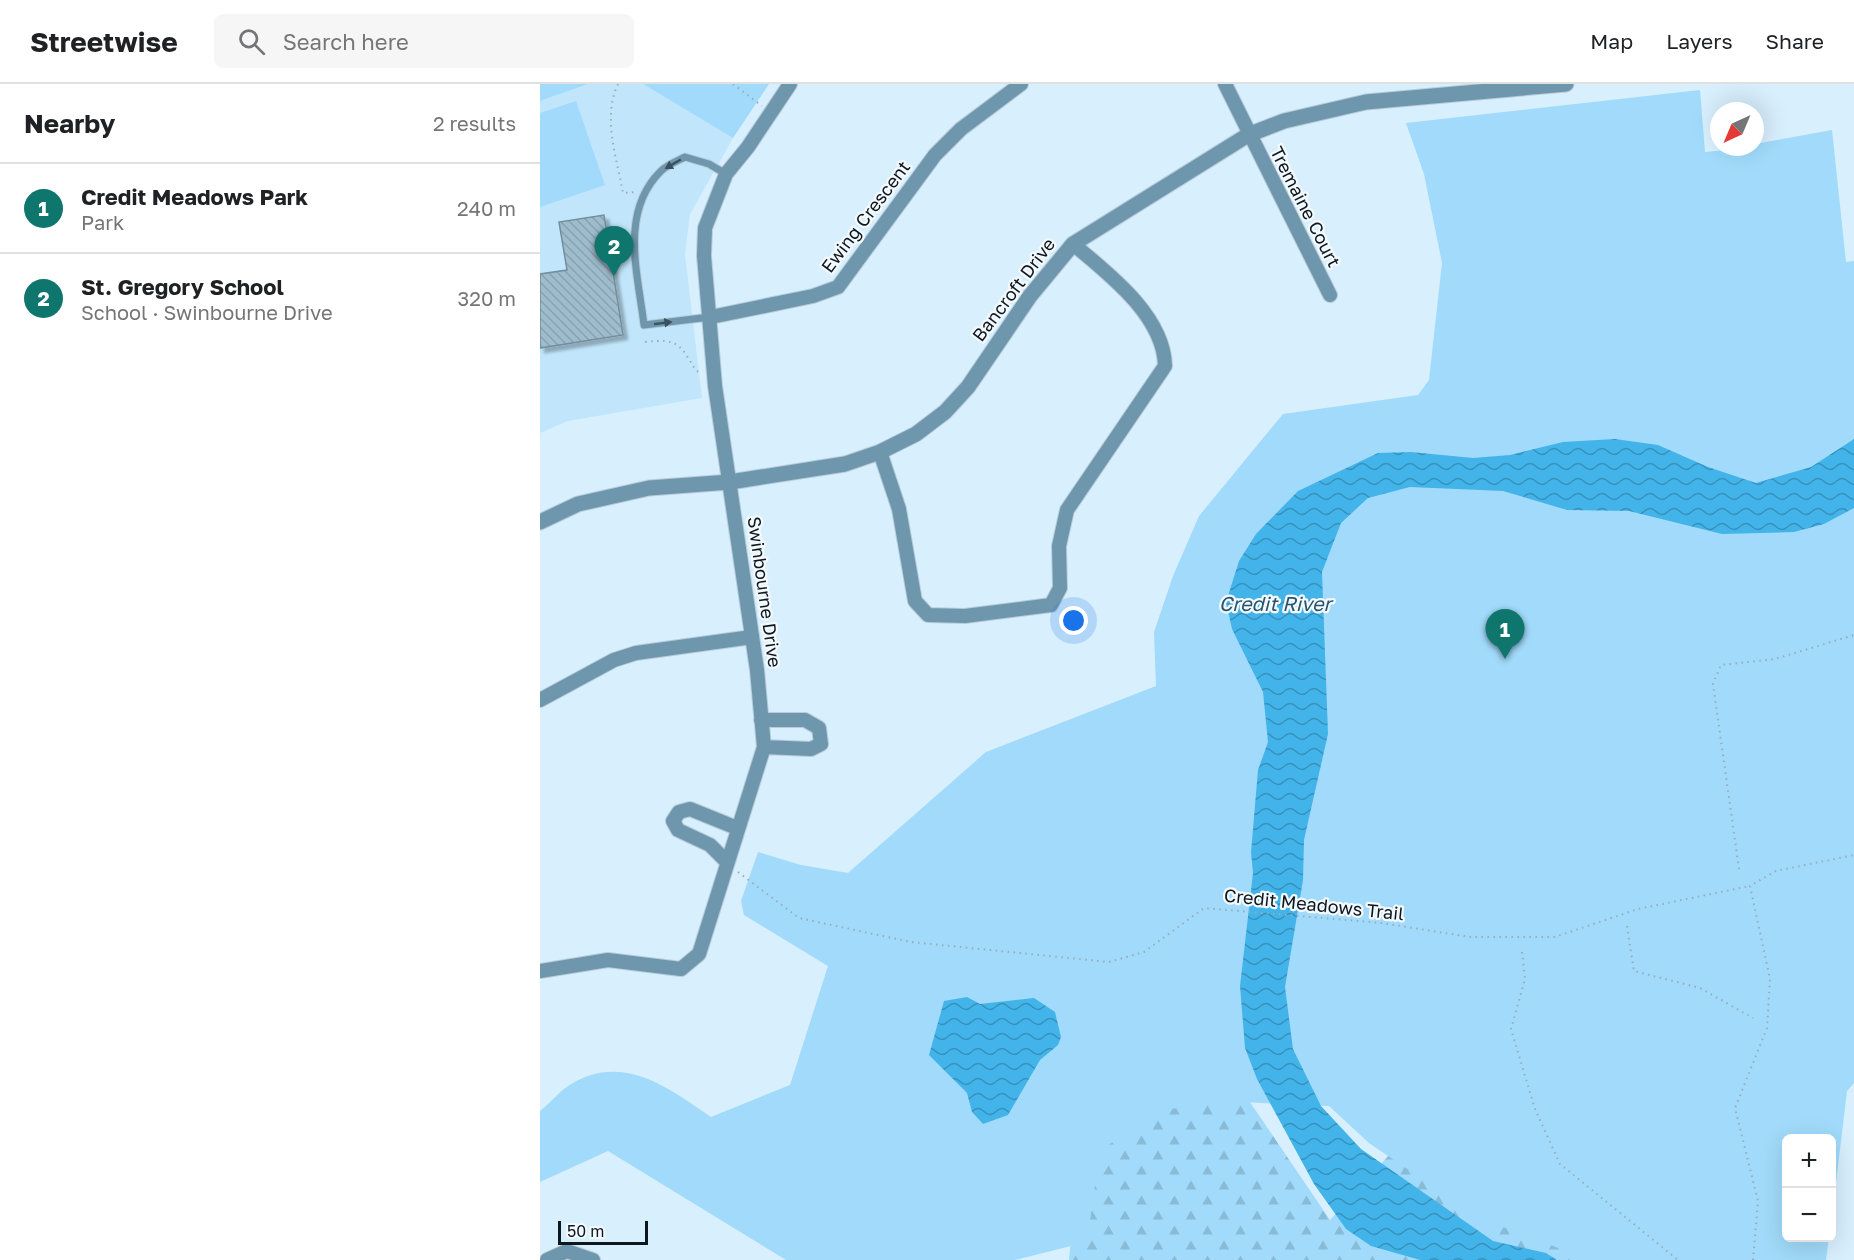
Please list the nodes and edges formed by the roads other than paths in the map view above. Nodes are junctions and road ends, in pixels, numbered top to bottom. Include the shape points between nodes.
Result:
1 (790, 84) edge
2 (1021, 84) edge
3 (1225, 84) edge
4 (1556, 85) edge
5 (1248, 135) junction
6 (726, 174) junction
7 (1073, 244) junction
8 (1330, 295) dead end
9 (711, 317) junction
10 (880, 452) junction
11 (730, 482) junction
12 (540, 522) edge
13 (752, 636) junction
14 (540, 700) edge
15 (761, 720) junction
16 (764, 747) junction
17 (737, 828) junction
18 (728, 862) junction
19 (540, 971) edge
20 (547, 1260) edge
21 (593, 1260) edge

1 - 6 street, Swinbourne Drive
2 - 9 street, Ewing Crescent via 961,129 935,155 838,287 813,296
3 - 5 street, Tremaine Court
4 - 5 street, Bancroft Drive via 1366,102 1284,121
5 - 7 street, Bancroft Drive
5 - 8 street, Tremaine Court
6 - 9 street, Swinbourne Drive via 705,228
6 -> 9 lane via 710,164 685,157 662,170 646,191 633,233 644,325
7 - 10 street, Bancroft Drive via 1030,296 968,387 945,412 916,434
7 - 10 street via 1133,299 1152,324 1164,348 1165,366 1067,510 1059,546 1060,588 1052,605 965,616 928,615 915,602 899,508
9 - 11 street, Swinbourne Drive
10 - 11 street, Bancroft Drive via 845,464
11 - 12 street, Bancroft Drive via 649,488 578,504
11 - 13 street, Swinbourne Drive
13 - 14 street via 636,653 614,660
13 - 15 street, Swinbourne Drive
15 - 16 street, Swinbourne Drive
15 - 16 street via 805,720 819,728 821,744 811,749
16 - 17 street, Swinbourne Drive
17 - 18 street, Swinbourne Drive
17 - 18 street via 690,809 679,812 673,821 678,830 710,845
18 - 19 street, Swinbourne Drive via 699,954 681,969 608,960
20 - 21 street via 567,1251

